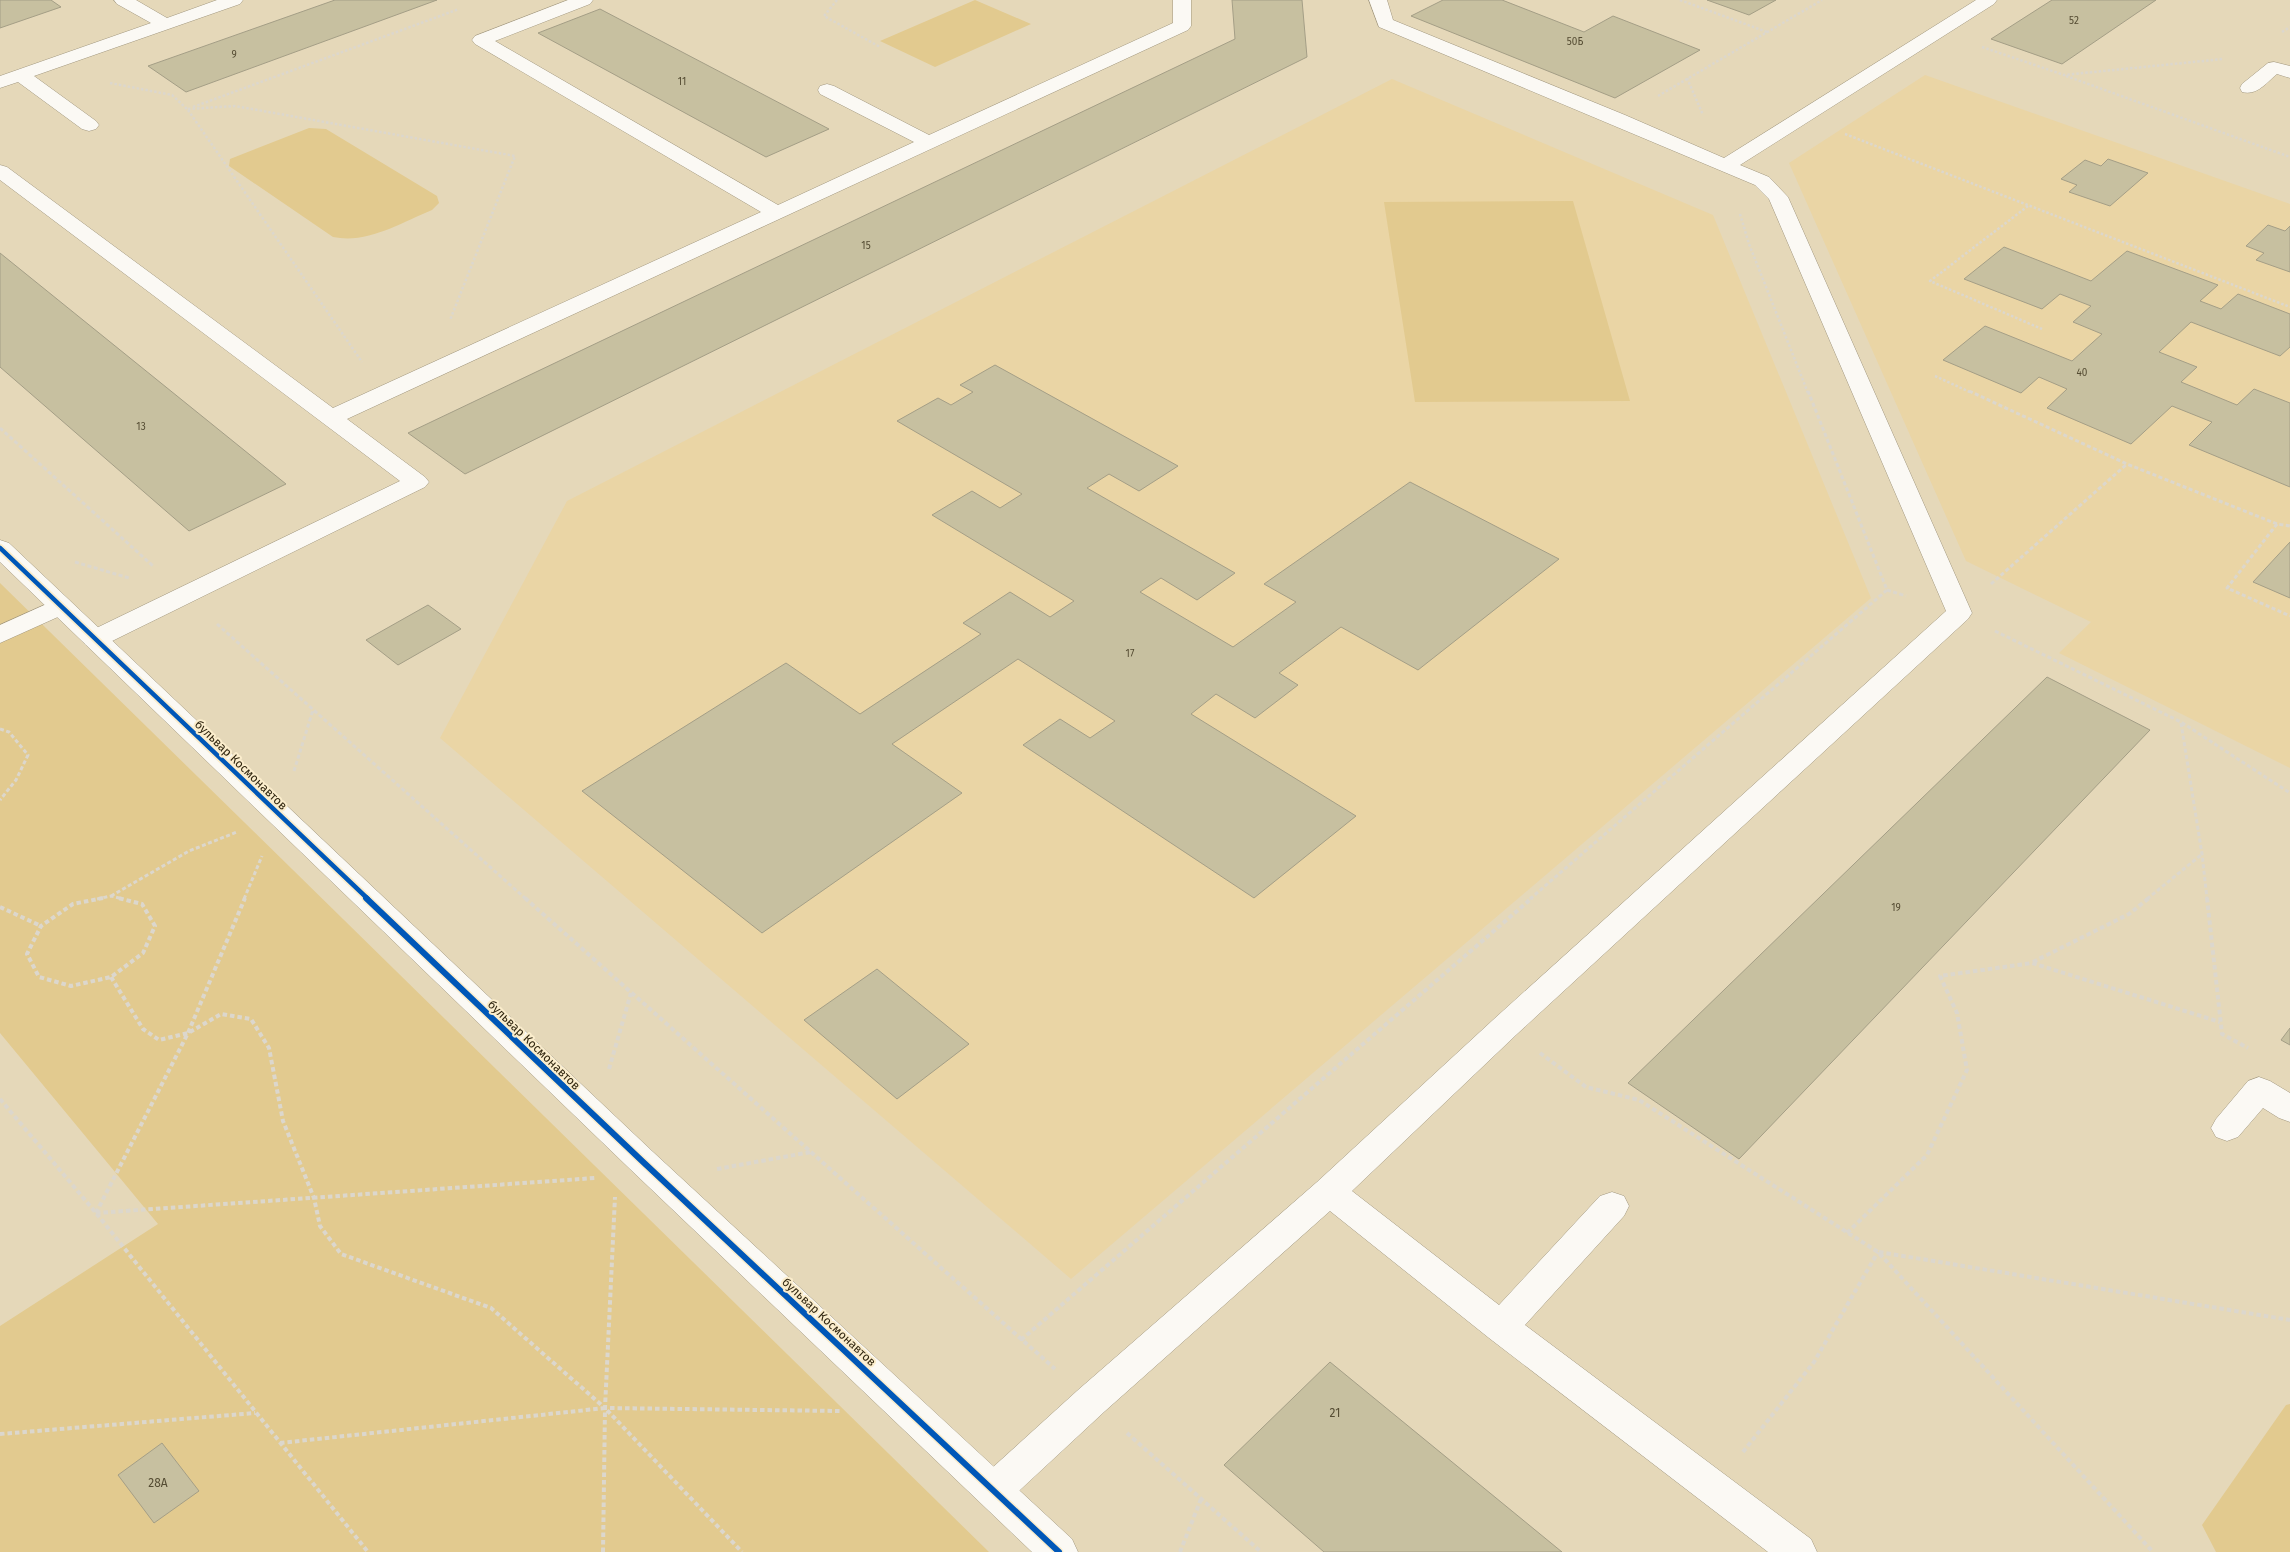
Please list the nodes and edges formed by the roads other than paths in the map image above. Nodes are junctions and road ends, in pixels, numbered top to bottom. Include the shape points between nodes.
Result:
1 (123, 0) edge
2 (234, 0) edge
3 (584, 0) edge
4 (1182, 0) edge
5 (1378, 0) edge
6 (1988, 0) edge
7 (165, 24) junction
8 (2282, 69) edge
9 (30, 72) junction
10 (0, 82) edge
11 (2248, 88) dead end
12 (827, 90) dead end
13 (89, 125) dead end
14 (928, 142) junction
15 (1725, 166) junction
16 (0, 172) edge
17 (776, 212) junction
18 (330, 418) junction
19 (4, 552) edge
20 (60, 606) junction
21 (0, 635) edge
22 (95, 639) junction
23 (2290, 1109) edge
24 (2226, 1128) dead end
25 (1329, 1192) junction
26 (1612, 1206) dead end
27 (1501, 1327) junction
28 (994, 1490) junction
29 (1059, 1552) edge
30 (1798, 1552) edge

1 - 7 street
2 - 7 street
3 - 17 street via 482,40
4 - 14 street via 1182,26
5 - 15 street via 1385,23
6 - 15 street
7 - 9 street
8 - 11 street
9 - 10 street
9 - 13 street
12 - 14 street
14 - 17 street
15 - 25 street via 1762,181 1778,196 1959,613
16 - 18 street
17 - 18 street
18 - 22 street via 417,482
19 - 20 street, бульвар Космонавтов
20 - 21 street
20 - 22 street, бульвар Космонавтов
22 - 28 street, бульвар Космонавтов via 640,1160
23 - 24 street via 2260,1090
25 - 27 street
25 - 28 street
26 - 27 street
27 - 30 street
28 - 29 street, бульвар Космонавтов

